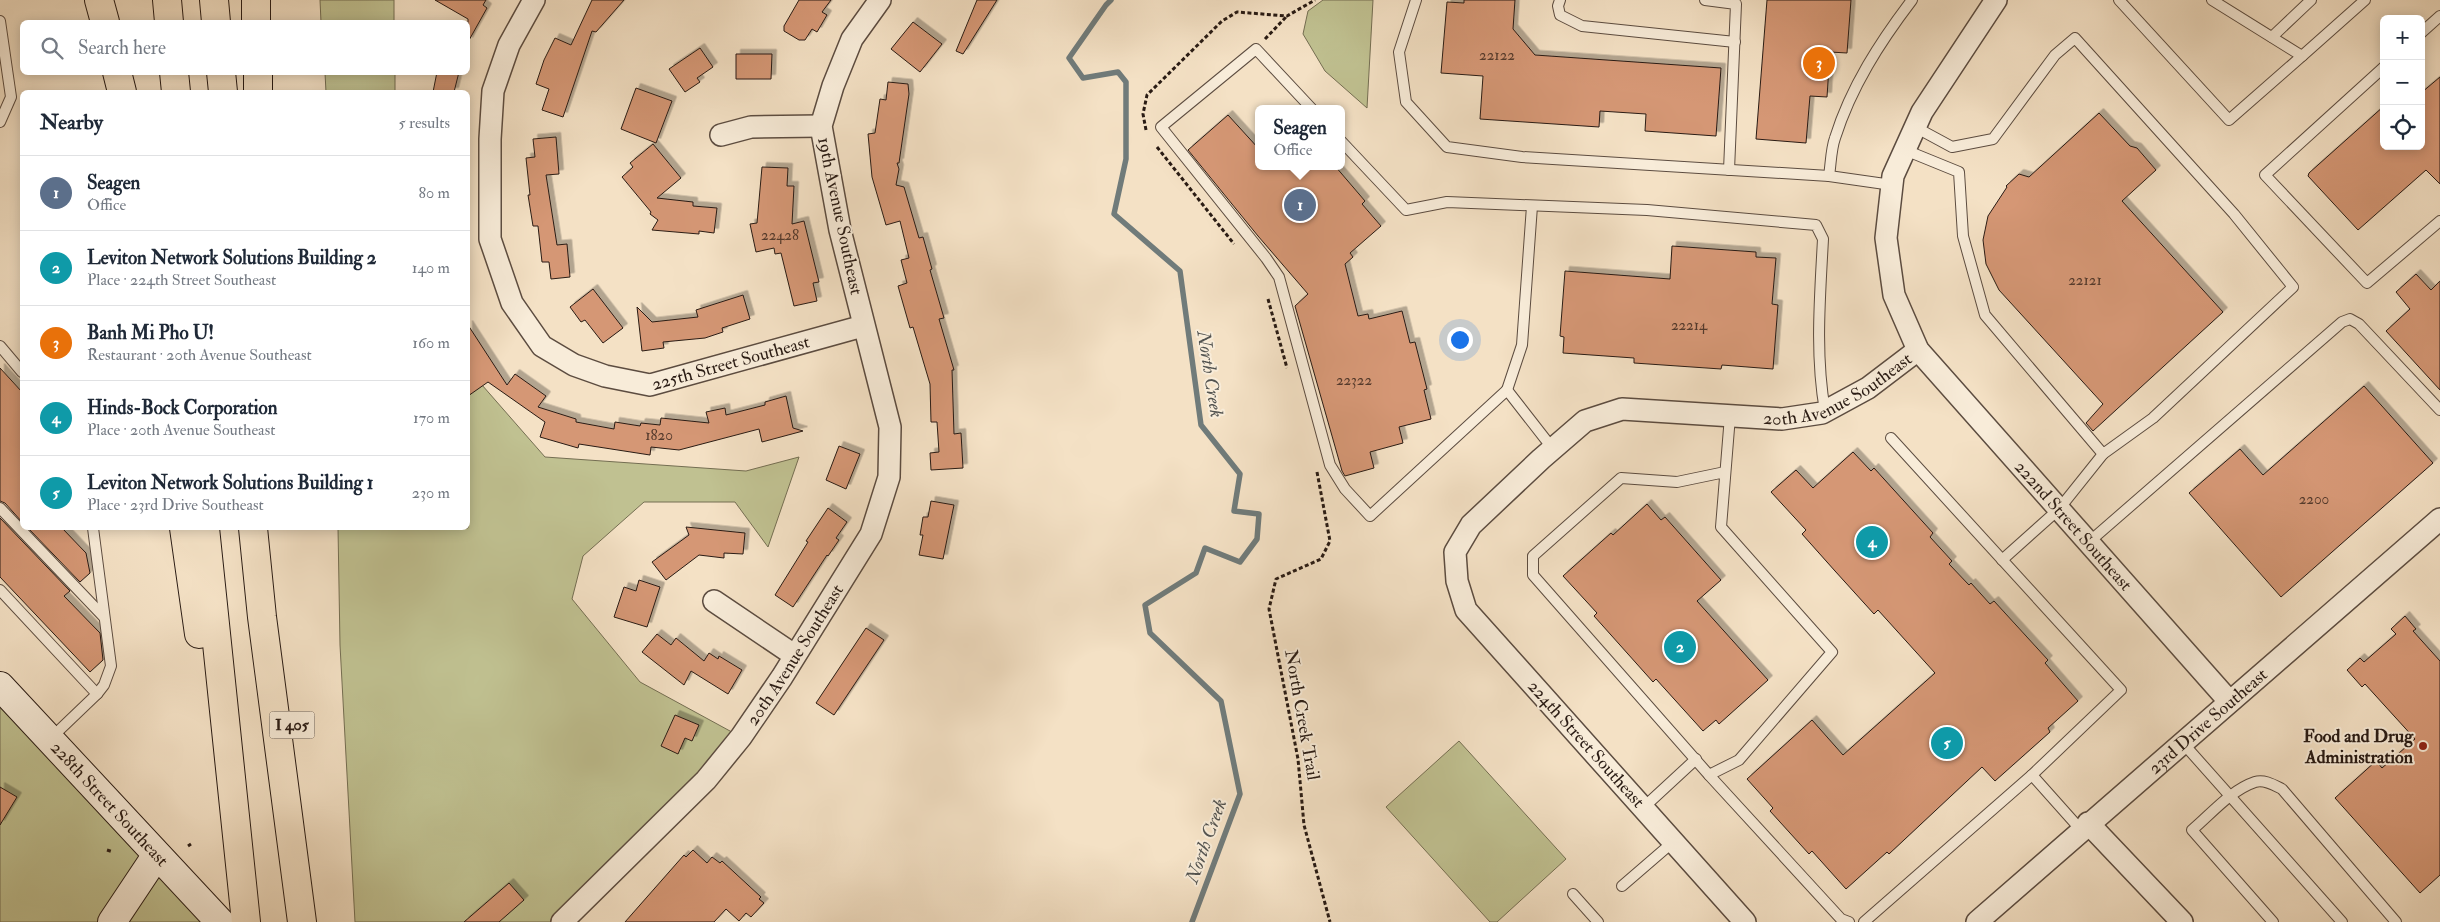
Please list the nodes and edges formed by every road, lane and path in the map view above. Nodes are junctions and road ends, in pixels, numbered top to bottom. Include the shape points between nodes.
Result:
1 (99, 0) edge
2 (116, 0) edge
3 (150, 0) edge
4 (167, 0) edge
5 (205, 0) edge
6 (214, 0) edge
7 (256, 0) edge
8 (534, 0) edge
9 (880, 0) edge
10 (1416, 0) edge
11 (1560, 0) edge
12 (1705, 0) edge
13 (1912, 0) edge
14 (1996, 0) edge
15 (2119, 0) edge
16 (2212, 0) edge
17 (2311, 0) edge
18 (2365, 0) edge
19 (1287, 16) dead end
20 (2440, 16) edge
21 (104, 20) edge
22 (118, 20) edge
23 (152, 20) edge
24 (169, 20) edge
25 (206, 20) edge
26 (216, 20) edge
27 (256, 20) edge
28 (0, 21) edge
29 (2425, 29) edge
30 (2272, 37) junction
31 (1735, 42) junction
32 (1256, 49) junction
33 (2302, 56) junction
34 (2380, 71) edge
35 (118, 75) edge
36 (124, 75) edge
37 (158, 75) edge
38 (174, 75) edge
39 (208, 75) edge
40 (222, 75) edge
41 (258, 75) edge
42 (123, 90) edge
43 (124, 90) edge
44 (160, 90) edge
45 (176, 90) edge
46 (210, 90) edge
47 (224, 90) edge
48 (258, 90) edge
49 (1308, 105) edge
50 (0, 122) edge
51 (821, 126) junction
52 (1915, 127) junction
53 (721, 135) dead end
54 (1345, 145) edge
55 (1905, 150) junction
56 (1729, 170) junction
57 (1829, 176) junction
58 (1892, 185) junction
59 (1532, 206) junction
60 (2440, 221) edge
61 (863, 326) junction
62 (0, 346) edge
63 (1918, 350) junction
64 (20, 370) edge
65 (1506, 390) junction
66 (2440, 410) edge
67 (1825, 411) junction
68 (1730, 416) junction
69 (1891, 438) dead end
70 (1553, 449) junction
71 (2103, 454) junction
72 (1725, 472) junction
73 (0, 508) edge
74 (2059, 509) junction
75 (2440, 519) edge
76 (20, 529) edge
77 (21, 530) edge
78 (93, 530) edge
79 (184, 530) edge
80 (205, 530) edge
81 (223, 530) edge
82 (253, 530) edge
83 (269, 530) edge
84 (1330, 541) dead end
85 (2089, 542) junction
86 (1455, 552) joint
87 (2002, 560) junction
88 (0, 590) edge
89 (714, 602) dead end
90 (104, 617) junction
91 (794, 655) junction
92 (97, 694) junction
93 (2, 695) edge
94 (2229, 700) junction
95 (50, 740) junction
96 (2182, 742) junction
97 (1696, 759) junction
98 (1710, 775) junction
99 (2032, 775) junction
100 (2230, 796) junction
101 (1644, 808) junction
102 (2084, 826) junction
103 (1673, 842) junction
104 (107, 850) dead end
105 (113, 852) dead end
106 (156, 856) junction
107 (248, 858) junction
108 (1622, 886) dead end
109 (1573, 894) dead end
110 (306, 917) edge
111 (112, 922) edge
112 (220, 922) edge
113 (246, 922) edge
114 (263, 922) edge
115 (562, 922) edge
116 (1330, 922) edge
117 (1598, 922) edge
118 (1745, 922) edge
119 (1849, 922) edge
120 (1864, 922) edge
121 (1976, 922) edge
122 (2182, 922) edge
123 (2274, 922) edge
124 (2342, 922) edge
125 (2396, 922) edge

1 - 21 highway
2 - 22 highway
3 - 23 highway
4 - 24 highway
5 - 25 highway
6 - 26 highway
7 - 27 highway
8 - 61 street, 225th Street Southeast via 509,45 493,91 490,238 512,303 542,346 574,365 605,376 650,385
9 - 51 street, 19th Avenue Southeast via 852,39
10 - 56 lane via 1400,52 1406,102 1447,147 1522,157
11 - 31 lane via 1560,15 1582,26
12 - 31 lane via 1736,4
13 - 57 lane via 1884,36 1859,81 1834,139
14 - 52 street, 20th Avenue Southeast
15 - 33 lane via 2229,120
16 - 30 lane
17 - 30 lane
18 - 33 lane
19 - 32 path
20 - 29 lane
28 - 50 lane via 10,97
30 - 33 lane
31 - 56 lane
32 - 49 lane
32 - 65 lane via 1161,127 1278,277 1330,465 1345,489 1370,516
34 - 60 lane via 2265,175 2368,283
35 - 42 highway
36 - 43 highway
37 - 44 highway
38 - 45 highway
39 - 46 highway
40 - 47 highway
41 - 48 highway
51 - 53 street via 752,127
51 - 61 street, 19th Avenue Southeast via 840,230
52 - 55 street, 20th Avenue Southeast
52 - 71 lane via 1952,147 1993,139 2055,55 2075,38 2234,214 2293,287 2153,418
54 - 59 lane via 1406,210 1447,202
55 - 58 street, 20th Avenue Southeast
55 - 71 lane via 1959,172 1963,236 1985,315
56 - 57 lane
57 - 58 lane
58 - 63 street, 20th Avenue Southeast via 1886,238 1894,296
59 - 65 lane via 1522,345
59 - 67 lane via 1647,210 1816,225 1823,239 1818,339 1819,379
61 - 91 street, 20th Avenue Southeast via 890,427 889,477 871,534
62 - 64 lane
63 - 67 street, 20th Avenue Southeast via 1868,388
63 - 74 street, 222nd Street Southeast
65 - 70 lane
66 - 85 lane via 2359,324 2350,319 2342,322
67 - 68 street, 20th Avenue Southeast via 1782,419
68 - 70 street, 20th Avenue Southeast via 1622,408 1585,421
68 - 72 lane
69 - 87 lane
70 - 86 street, 20th Avenue Southeast via 1471,525
71 - 74 lane
72 - 97 lane via 1677,482 1621,478 1533,556 1533,575
72 - 98 lane via 1721,526 1832,652 1739,760
73 - 76 lane
74 - 85 street, 222nd Street Southeast
74 - 87 lane
75 - 94 street, 23rd Drive Southeast
77 - 90 lane
78 - 90 lane
79 - 107 highway via 194,604
80 - 107 highway, I 405
81 - 107 highway, I 405
82 - 110 highway, I 405 via 262,616
83 - 110 highway, I 405
84 - 116 path, North Creek Trail via 1321,559 1276,579 1269,609 1298,759 1304,825
85 - 94 street, 222nd Street Southeast
86 - 101 street, 224th Street Southeast via 1457,581 1466,610
87 - 99 lane via 2121,690
88 - 92 lane
89 - 91 street
90 - 92 lane via 111,666
91 - 115 street, 20th Avenue Southeast via 741,736 706,780
92 - 95 lane
93 - 95 main road, 228th Street Southeast
94 - 96 street, 23rd Drive Southeast
95 - 106 main road, 228th Street Southeast
96 - 100 lane
96 - 102 street, 23rd Drive Southeast
97 - 98 lane
97 - 101 lane
98 - 119 lane via 1841,919
99 - 102 lane
99 - 120 lane
100 - 123 lane via 2192,830
100 - 124 lane
100 - 125 lane via 2256,782 2271,783 2282,789
101 - 103 street, 224th Street Southeast
102 - 121 street, 23rd Drive Southeast
102 - 122 street
103 - 108 lane
103 - 118 street, 224th Street Southeast
104 - 105 path
106 - 111 main road
106 - 112 main road, 228th Street Southeast
107 - 113 highway, I 405
107 - 114 highway, I 405
109 - 117 lane

